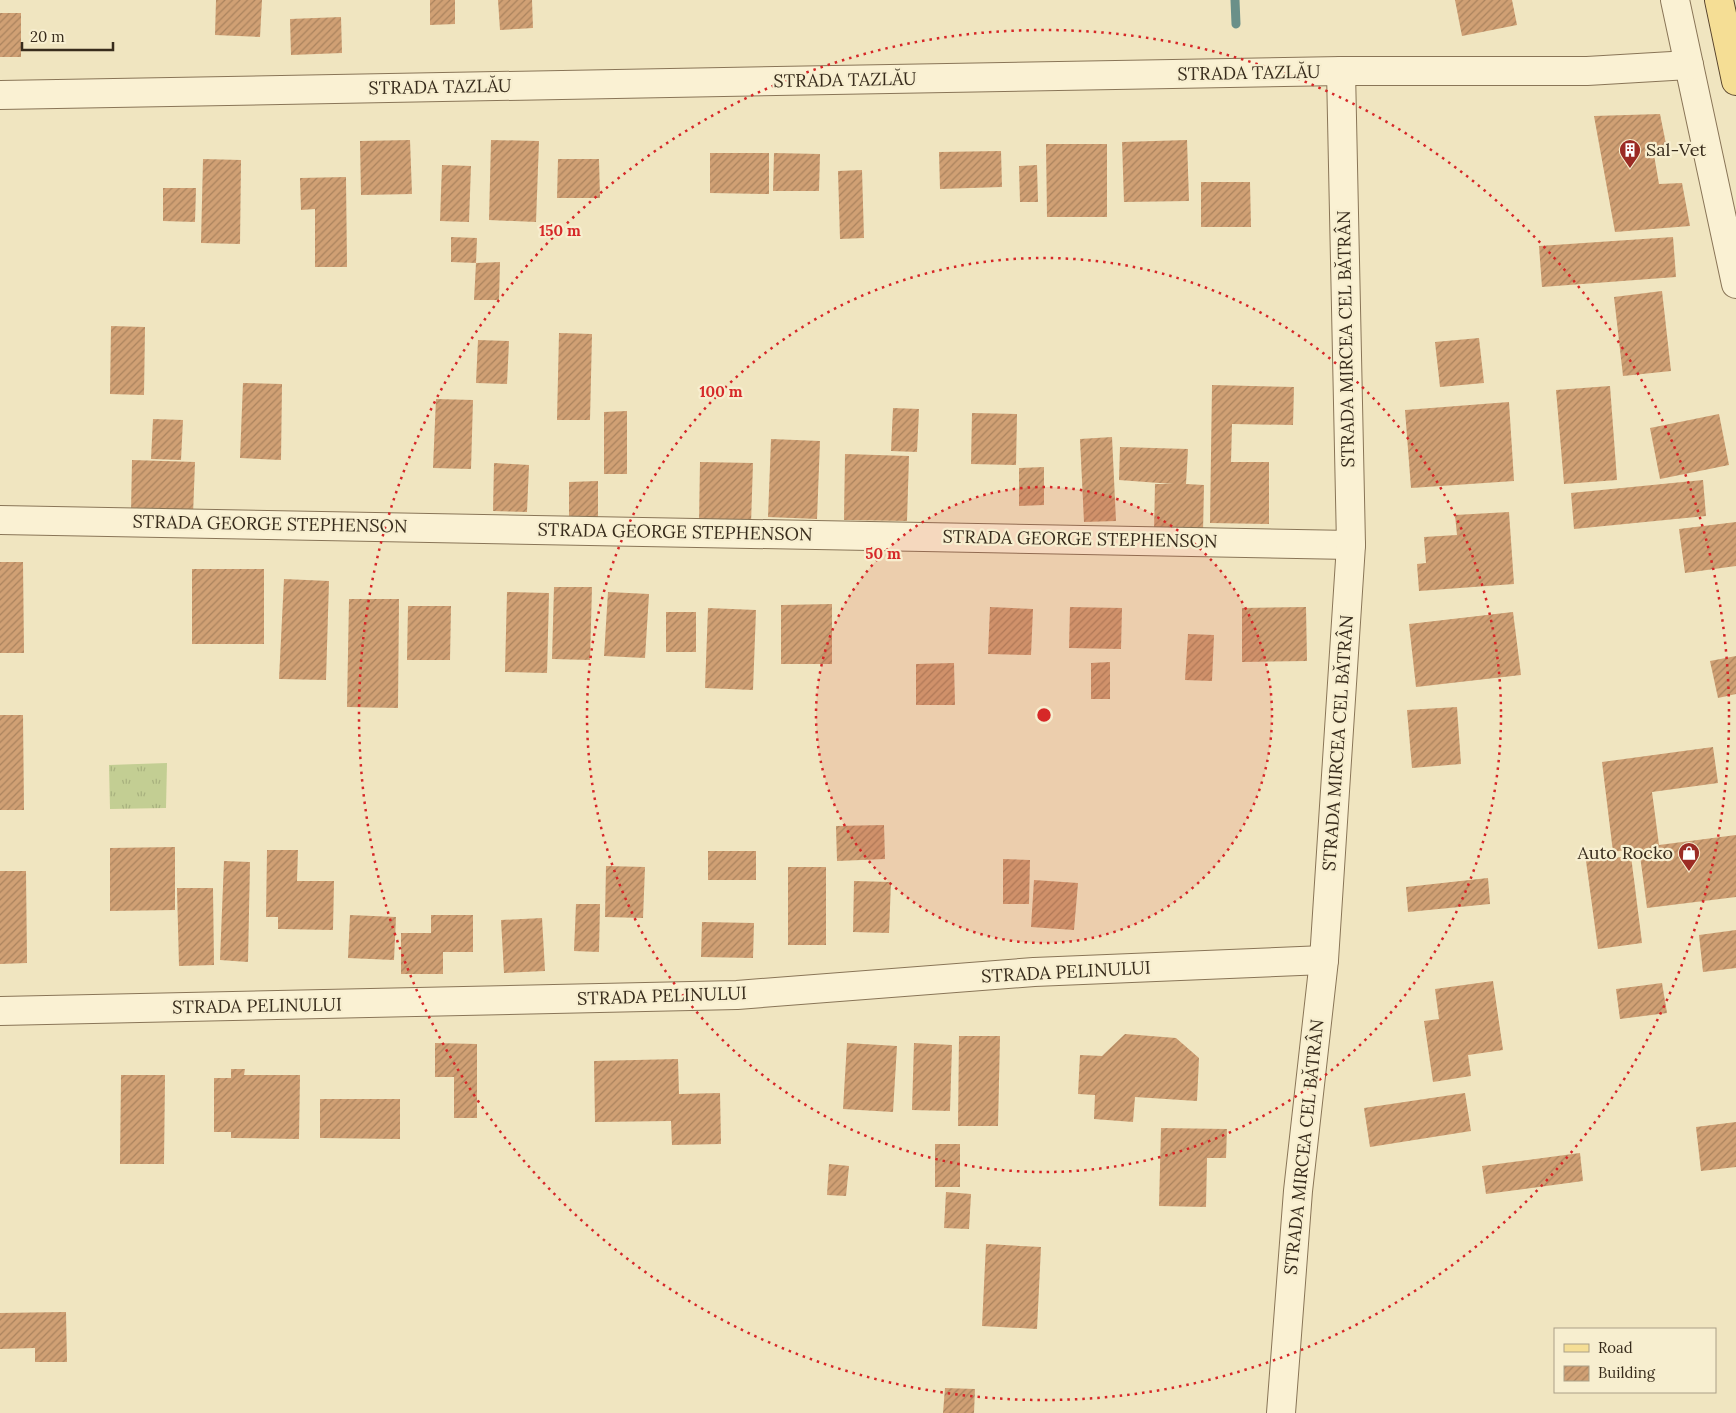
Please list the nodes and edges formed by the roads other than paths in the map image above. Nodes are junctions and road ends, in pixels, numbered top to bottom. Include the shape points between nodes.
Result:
1 (1675, 0) edge
2 (1719, 0) edge
3 (1689, 65) junction
4 (1341, 71) junction
5 (1736, 81) edge
6 (0, 95) edge
7 (1736, 284) edge
8 (0, 520) edge
9 (1351, 545) junction
10 (1324, 960) junction
11 (0, 1011) edge
12 (1281, 1413) edge

1 - 3 street
2 - 5 main road
3 - 4 street, STRADA TAZLĂU via 1587,71
3 - 7 street
4 - 6 street, STRADA TAZLĂU
4 - 9 street, STRADA MIRCEA CEL BĂTRÂN
8 - 9 street, STRADA GEORGE STEPHENSON
9 - 10 street, STRADA MIRCEA CEL BĂTRÂN
10 - 11 street, STRADA PELINULUI via 1034,972 737,995
10 - 12 street, STRADA MIRCEA CEL BĂTRÂN via 1298,1191

